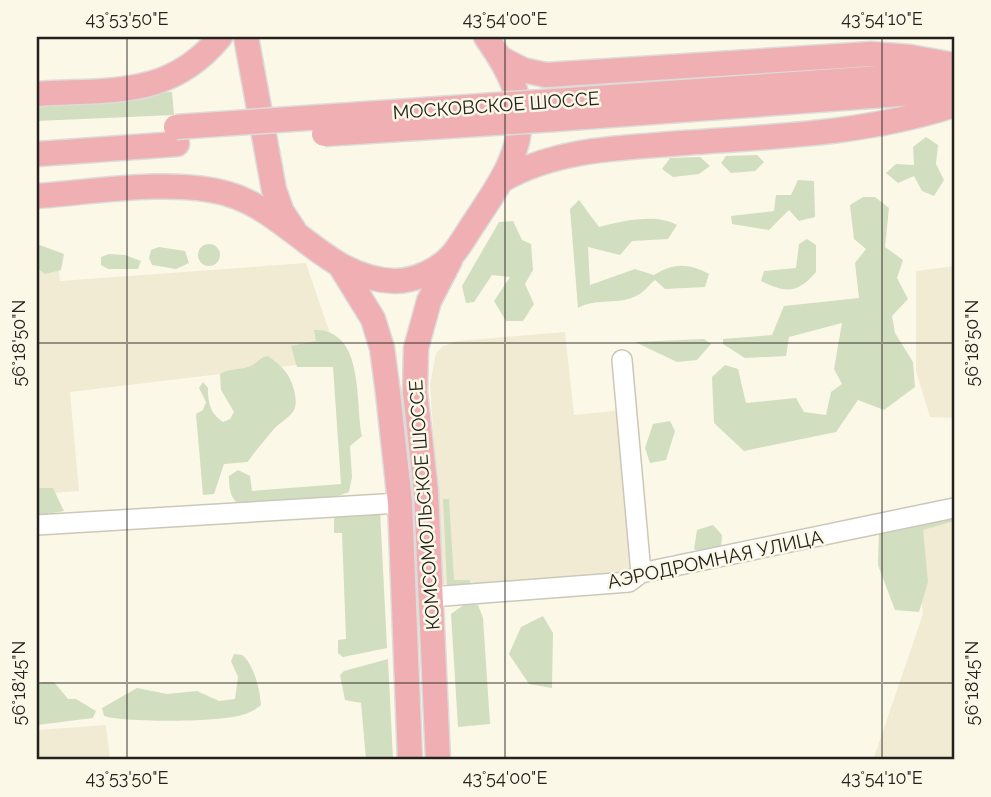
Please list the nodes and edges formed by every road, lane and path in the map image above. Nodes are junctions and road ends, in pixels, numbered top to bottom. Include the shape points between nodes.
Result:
1 (220, 37) edge
2 (246, 37) edge
3 (486, 37) edge
4 (500, 58) junction
5 (954, 65) edge
6 (954, 73) edge
7 (954, 90) edge
8 (37, 93) edge
9 (954, 105) edge
10 (556, 110) junction
11 (176, 136) junction
12 (37, 137) edge
13 (37, 154) edge
14 (502, 180) junction
15 (37, 196) edge
16 (297, 234) junction
17 (451, 256) junction
18 (341, 267) junction
19 (622, 360) dead end
20 (400, 503) junction
21 (954, 508) edge
22 (37, 525) edge
23 (641, 573) junction
24 (431, 597) junction
25 (410, 760) edge
26 (438, 760) edge

1 - 8 main road via 182,73 154,84
2 - 16 main road via 274,190
3 - 4 main road, КОМСОМОЛЬСКОЕ ШОССЕ
4 - 5 main road via 546,75 870,54
4 - 14 main road, КОМСОМОЛЬСКОЕ ШОССЕ via 520,112 513,159
6 - 10 main road, МОСКОВСКОЕ ШОССЕ
7 - 10 main road, МОСКОВСКОЕ ШОССЕ
9 - 14 main road via 862,129 596,150 528,165
10 - 11 main road, МОСКОВСКОЕ ШОССЕ, bridge
11 - 12 main road, МОСКОВСКОЕ ШОССЕ
11 - 13 main road, МОСКОВСКОЕ ШОССЕ
14 - 17 main road, КОМСОМОЛЬСКОЕ ШОССЕ
15 - 16 main road via 191,187 229,194 260,208
16 - 18 main road
17 - 18 main road via 425,274 397,281
17 - 24 main road, КОМСОМОЛЬСКОЕ ШОССЕ via 429,301 416,348 415,393
18 - 20 main road, КОМСОМОЛЬСКОЕ ШОССЕ via 366,305 382,348
19 - 23 street
20 - 22 street
20 - 25 main road, КОМСОМОЛЬСКОЕ ШОССЕ
21 - 23 street, АЭРОДРОМНАЯ УЛИЦА
23 - 24 street, АЭРОДРОМНАЯ УЛИЦА via 629,582
24 - 26 main road, КОМСОМОЛЬСКОЕ ШОССЕ

